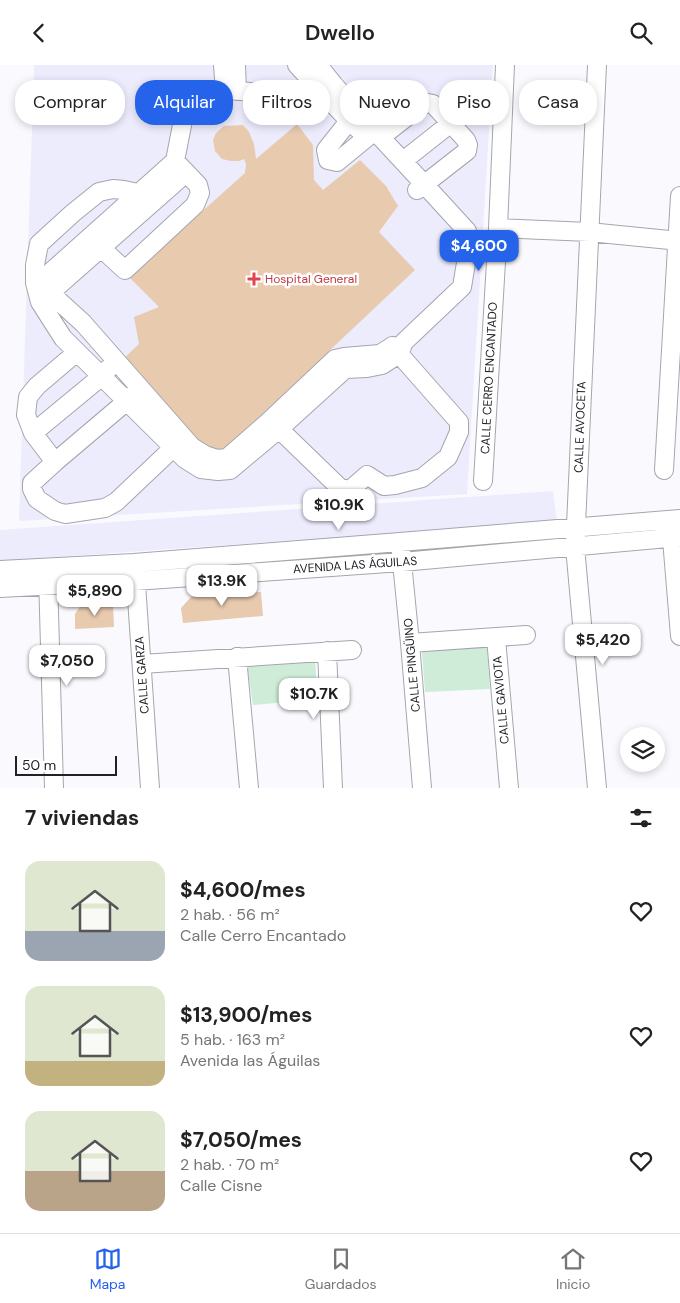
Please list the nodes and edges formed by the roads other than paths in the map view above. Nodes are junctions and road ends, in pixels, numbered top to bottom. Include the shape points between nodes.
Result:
1 (223, 65) edge
2 (236, 65) edge
3 (297, 65) edge
4 (318, 65) edge
5 (505, 65) edge
6 (597, 65) edge
7 (228, 80) edge
8 (311, 80) edge
9 (233, 81) edge
10 (330, 100) edge
11 (439, 110) edge
12 (340, 111) edge
13 (183, 125) edge
14 (346, 125) edge
15 (356, 125) edge
16 (385, 125) edge
17 (448, 125) edge
18 (452, 125) edge
19 (375, 135) junction
20 (403, 161) junction
21 (180, 167) junction
22 (421, 187) junction
23 (138, 193) junction
24 (680, 196) edge
25 (122, 219) junction
26 (498, 228) junction
27 (589, 232) junction
28 (678, 241) edge
29 (101, 248) junction
30 (75, 260) junction
31 (40, 284) junction
32 (398, 347) junction
33 (77, 352) junction
34 (116, 361) junction
35 (102, 376) junction
36 (140, 387) junction
37 (127, 401) junction
38 (279, 429) junction
39 (33, 433) junction
40 (173, 447) junction
41 (55, 462) junction
42 (664, 470) dead end
43 (483, 481) dead end
44 (675, 519) edge
45 (576, 528) junction
46 (676, 538) edge
47 (400, 542) junction
48 (575, 547) junction
49 (134, 563) junction
50 (402, 563) junction
51 (48, 567) junction
52 (0, 570) edge
53 (135, 581) junction
54 (48, 586) junction
55 (0, 588) edge
56 (526, 635) dead end
57 (680, 636) edge
58 (496, 638) junction
59 (410, 643) junction
60 (352, 650) dead end
61 (327, 651) junction
62 (237, 657) junction
63 (142, 664) junction
64 (54, 788) edge
65 (150, 788) edge
66 (249, 788) edge
67 (333, 788) edge
68 (422, 788) edge
69 (509, 788) edge
70 (597, 788) edge

1 - 7 street
2 - 9 street
3 - 8 street
4 - 19 street
5 - 26 street, CALLE CERRO ENCANTADO
6 - 27 street, CALLE AVOCETA
10 - 12 street
11 - 19 street via 434,104 422,105
13 - 21 street
14 - 19 street via 326,150 328,160 338,162
15 - 19 street
16 - 19 street
17 - 20 street
18 - 22 street via 466,139 467,151
19 - 20 street
19 - 22 street
20 - 22 street
21 - 23 street
21 - 25 street
21 - 29 street via 198,185 200,193 195,205 125,270
22 - 32 street via 460,240 469,245 462,287
23 - 25 street
23 - 31 street via 113,189 99,192 39,244
24 - 28 street
25 - 29 street
25 - 30 street
26 - 27 street
26 - 43 street, CALLE CERRO ENCANTADO
27 - 28 street
27 - 45 street, CALLE AVOCETA
28 - 42 street
29 - 30 street
30 - 31 street
31 - 33 street via 64,338
31 - 34 street via 83,323
32 - 36 street via 380,354 335,359 226,458 217,459 192,447
32 - 38 street via 382,365 345,369
32 - 38 street via 459,422 459,432 448,457 422,478 384,486 367,475 350,490 345,490
33 - 35 street
33 - 39 street via 28,397 26,415
34 - 35 street
34 - 36 street
35 - 37 street
35 - 39 street
36 - 37 street
37 - 40 street
37 - 41 street
38 - 40 street via 230,470 201,469
39 - 41 street
40 - 41 street via 116,502 104,508 65,514 37,499 32,489 32,483
44 - 45 street, AVENIDA LAS ÁGUILAS
44 - 46 street
45 - 47 street, AVENIDA LAS ÁGUILAS
45 - 48 street, CALLE AVOCETA
46 - 48 street, AVENIDA LAS ÁGUILAS
46 - 57 street
47 - 49 street, AVENIDA LAS ÁGUILAS
47 - 50 street, CALLE PINGÜINO
48 - 50 street, AVENIDA LAS ÁGUILAS
48 - 70 street, CALLE AVOCETA
49 - 51 street, AVENIDA LAS ÁGUILAS
49 - 53 street, CALLE GARZA
50 - 53 street, AVENIDA LAS ÁGUILAS
50 - 59 street, CALLE PINGÜINO
51 - 52 street, AVENIDA LAS ÁGUILAS
51 - 54 street
53 - 54 street, AVENIDA LAS ÁGUILAS
53 - 63 street, CALLE GARZA
54 - 55 street, AVENIDA LAS ÁGUILAS
54 - 64 street
56 - 58 street
58 - 59 street, CALLE GAVIOTA
58 - 69 street, CALLE GAVIOTA
59 - 68 street, CALLE PINGÜINO
60 - 61 street
61 - 62 street
61 - 67 street
62 - 63 street
62 - 66 street
63 - 65 street, CALLE GARZA

